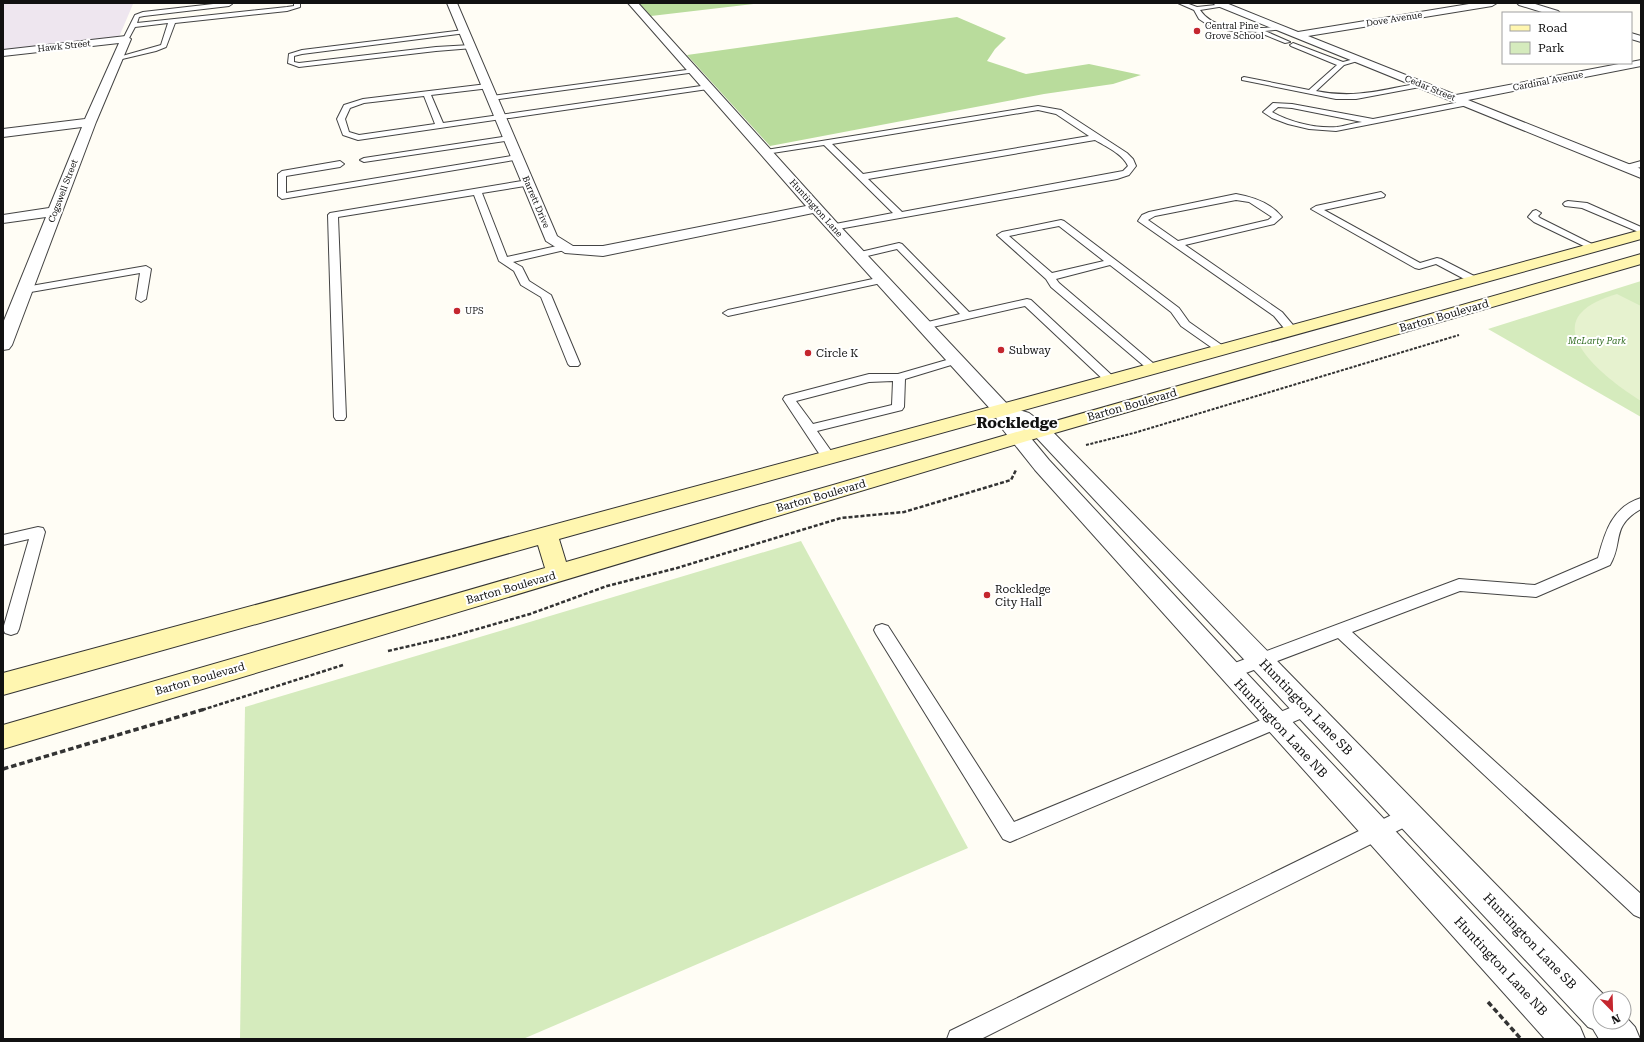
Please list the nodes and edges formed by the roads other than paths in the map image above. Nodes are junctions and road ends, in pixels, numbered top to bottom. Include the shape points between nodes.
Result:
1 (297, 3) edge
2 (452, 3) edge
3 (633, 3) edge
4 (1180, 3) edge
5 (1492, 3) edge
6 (1522, 3) edge
7 (229, 4) edge
8 (1221, 4) edge
9 (1196, 9) junction
10 (1552, 12) edge
11 (172, 21) junction
12 (132, 25) junction
13 (1281, 28) junction
14 (463, 29) junction
15 (1259, 31) junction
16 (398, 33) dead end
17 (126, 39) junction
18 (1292, 41) junction
19 (470, 47) junction
20 (3, 53) edge
21 (118, 58) junction
22 (1358, 60) junction
23 (1641, 63) edge
24 (1342, 64) junction
25 (694, 71) junction
26 (1244, 79) dead end
27 (1420, 85) junction
28 (708, 87) junction
29 (489, 92) junction
30 (1311, 92) junction
31 (427, 93) junction
32 (1460, 101) junction
33 (500, 117) junction
34 (90, 122) junction
35 (1371, 122) junction
36 (440, 126) junction
37 (3, 133) edge
38 (1097, 137) junction
39 (508, 138) junction
40 (826, 142) junction
41 (766, 152) junction
42 (517, 157) junction
43 (364, 160) dead end
44 (340, 164) dead end
45 (1641, 164) edge
46 (1626, 168) junction
47 (1641, 174) edge
48 (862, 178) junction
49 (528, 183) junction
50 (477, 192) junction
51 (1381, 195) dead end
52 (1568, 204) dead end
53 (816, 208) junction
54 (56, 211) junction
55 (1536, 212) dead end
56 (900, 215) junction
57 (3, 219) edge
58 (833, 227) junction
59 (1641, 230) edge
60 (1641, 234) edge
61 (1178, 244) junction
62 (566, 247) junction
63 (1593, 247) junction
64 (859, 255) junction
65 (1641, 259) edge
66 (504, 261) junction
67 (1112, 262) junction
68 (1050, 276) junction
69 (882, 280) junction
70 (1474, 280) junction
71 (25, 290) junction
72 (141, 299) dead end
73 (728, 313) dead end
74 (967, 316) junction
75 (924, 326) junction
76 (1292, 331) junction
77 (3, 345) edge
78 (1222, 350) junction
79 (1322, 351) junction
80 (956, 360) junction
81 (574, 364) dead end
82 (1154, 369) junction
83 (898, 377) junction
84 (1112, 381) junction
85 (1003, 411) junction
86 (340, 416) dead end
87 (810, 429) junction
88 (1030, 434) junction
89 (1050, 456) junction
90 (829, 458) junction
91 (1641, 503) edge
92 (546, 534) junction
93 (3, 540) edge
94 (1176, 570) junction
95 (558, 574) junction
96 (1146, 580) junction
97 (11, 629) dead end
98 (882, 630) dead end
99 (1341, 631) junction
100 (1262, 660) junction
101 (1230, 672) junction
102 (3, 684) edge
103 (1308, 708) junction
104 (1274, 721) junction
105 (3, 737) edge
106 (1410, 815) junction
107 (1376, 831) junction
108 (1641, 908) edge
109 (1592, 1007) edge
110 (1615, 1030) edge
111 (958, 1039) edge
112 (1568, 1039) edge
113 (1623, 1039) edge

1 - 11 lane via 297,7 287,9
2 - 14 street, Barrett Drive
3 - 25 street, Huntington Lane
4 - 9 lane
5 - 18 street, Dove Avenue
6 - 10 street
7 - 12 lane via 151,12 136,16
8 - 9 lane
8 - 13 street, Cedar Street
9 - 15 lane via 1203,20 1216,25
11 - 12 lane
11 - 21 lane via 164,46
12 - 17 lane
13 - 15 lane
13 - 18 street, Cedar Street
14 - 16 lane
14 - 19 street, Barrett Drive
14 - 19 lane via 302,52 291,55 291,63 299,65
15 - 18 lane
17 - 20 street, Hawk Street
17 - 21 street, Cogswell Street
18 - 22 street, Cedar Street
18 - 24 lane
19 - 29 street, Barrett Drive
21 - 34 street, Cogswell Street
22 - 24 lane
22 - 27 street, Cedar Street
23 - 32 street, Cardinal Avenue
24 - 30 lane
25 - 28 street, Huntington Lane
25 - 29 lane
26 - 30 lane
27 - 30 lane via 1356,97 1336,97
27 - 32 street, Cedar Street
28 - 33 lane
28 - 41 street, Huntington Lane
29 - 31 lane
29 - 33 street, Barrett Drive
31 - 36 lane
31 - 36 lane via 364,101 347,107 341,119 346,133 358,138
32 - 35 lane
32 - 46 street, Cedar Street
33 - 36 lane
33 - 39 street, Barrett Drive
34 - 37 street
34 - 54 street, Cogswell Street
35 - 35 lane via 1320,128 1277,119 1267,112 1276,106 1292,106
38 - 40 lane via 1058,112 1038,108
38 - 48 lane
38 - 56 lane via 1124,155 1130,161 1131,169 1117,176
39 - 42 street, Barrett Drive
39 - 43 lane
40 - 41 lane
40 - 48 lane
41 - 53 street, Huntington Lane
42 - 44 lane via 282,196 282,174
42 - 49 street, Barrett Drive
45 - 46 lane
46 - 47 street, Cedar Street
48 - 56 lane
49 - 50 lane
49 - 62 street, Barrett Drive via 551,238
50 - 66 lane
50 - 86 lane via 333,215
51 - 70 lane via 1316,209 1419,266 1437,261
52 - 59 lane via 1584,205
53 - 58 street, Huntington Lane
53 - 62 street, Barrett Drive via 603,251 570,250
54 - 57 street
54 - 71 street, Cogswell Street
55 - 63 lane via 1533,217 1537,220
56 - 58 lane
58 - 64 street, Huntington Lane
60 - 63 main road
61 - 61 lane via 1143,220 1145,217 1236,197 1252,200 1277,217 1271,222
61 - 76 lane via 1278,314
62 - 66 lane
63 - 70 main road
64 - 69 street, Huntington Lane
64 - 74 lane via 899,246
65 - 79 main road, Barton Boulevard
66 - 81 lane via 518,269 525,283 546,295
67 - 68 lane
67 - 68 lane via 1061,223 1002,235
67 - 78 lane via 1176,310 1185,324
68 - 82 lane via 1055,285
69 - 73 lane
69 - 75 street, Huntington Lane
70 - 76 main road
71 - 72 lane via 146,269
71 - 77 street, Cogswell Street
74 - 75 lane
74 - 84 lane via 1027,302
75 - 80 street, Huntington Lane
76 - 78 main road
76 - 79 main road
78 - 82 main road
79 - 88 main road, Barton Boulevard
80 - 83 lane
80 - 85 street, Huntington Lane
82 - 84 main road
83 - 87 lane via 898,407
83 - 87 lane via 869,378 789,399
84 - 85 main road
85 - 88 street, Huntington Lane NB via 1007,422
85 - 90 main road
87 - 90 lane
88 - 89 street, Huntington Lane NB
88 - 95 main road, Barton Boulevard
89 - 94 street, Huntington Lane SB
89 - 96 street, Huntington Lane NB
90 - 92 main road
91 - 99 lane via 1625,511 1615,524 1605,561 1536,591 1460,585
92 - 95 main road
92 - 102 main road
93 - 97 lane via 38,532
94 - 96 street
94 - 100 street, Huntington Lane SB
95 - 105 main road, Barton Boulevard
96 - 101 street, Huntington Lane NB
98 - 104 lane via 1010,833
99 - 100 lane
99 - 108 lane
100 - 101 lane
100 - 103 street, Huntington Lane SB
101 - 104 street, Huntington Lane NB
103 - 104 lane
103 - 106 street, Huntington Lane SB
104 - 107 street, Huntington Lane NB
106 - 107 lane
106 - 109 street, Huntington Lane SB
107 - 111 lane
107 - 112 street, Huntington Lane NB
110 - 113 street

